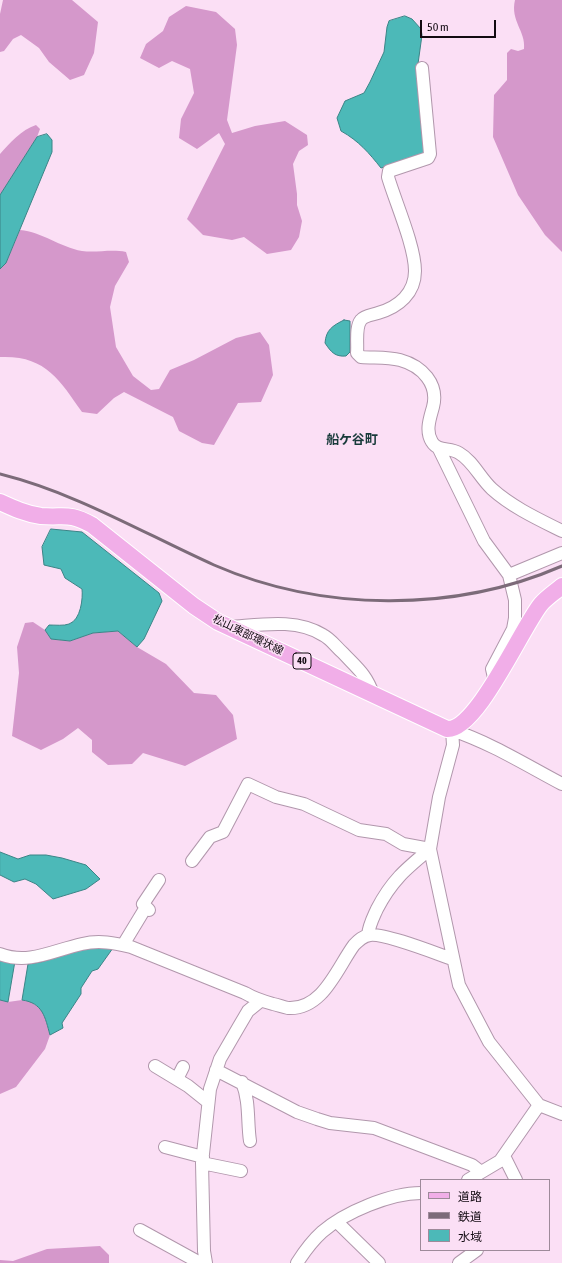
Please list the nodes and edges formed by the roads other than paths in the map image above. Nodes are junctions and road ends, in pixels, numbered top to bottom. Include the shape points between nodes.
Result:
1 (422, 68) dead end
2 (439, 449) junction
3 (0, 502) edge
4 (562, 531) edge
5 (562, 553) edge
6 (509, 575) junction
7 (562, 586) edge
8 (229, 627) junction
9 (495, 682) junction
10 (373, 694) junction
11 (452, 730) junction
12 (562, 784) edge
13 (430, 849) junction
14 (192, 861) dead end
15 (159, 880) dead end
16 (368, 935) junction
17 (123, 945) junction
18 (0, 954) edge
19 (452, 959) junction
20 (259, 1002) junction
21 (155, 1066) dead end
22 (183, 1067) dead end
23 (216, 1070) junction
24 (177, 1079) junction
25 (242, 1082) junction
26 (208, 1102) junction
27 (539, 1105) junction
28 (562, 1114) edge
29 (250, 1142) dead end
30 (165, 1147) dead end
31 (504, 1156) junction
32 (203, 1160) junction
33 (241, 1171) dead end
34 (481, 1172) junction
35 (470, 1179) edge
36 (516, 1179) edge
37 (420, 1193) edge
38 (337, 1222) junction
39 (140, 1230) dead end
40 (476, 1251) edge
41 (200, 1263) edge
42 (206, 1263) edge
43 (297, 1263) edge
44 (379, 1263) edge
45 (459, 1263) edge

1 - 2 street via 430,154 428,158 389,171 388,176 414,258 414,282 401,302 387,311 366,316 361,320 358,327 357,353 361,357 401,360 424,373 432,383 435,398 429,433 432,442
2 - 4 street via 459,452 491,488 505,499
2 - 6 street via 484,541
3 - 8 main road, 松山東部環状線 / 40 via 29,514 70,515 81,519 194,606
5 - 6 street
6 - 9 street via 515,600 515,618 513,629 492,669
7 - 9 main road via 540,605
8 - 10 main road, 松山東部環状線 / 40
8 - 10 street via 288,624 315,630 324,635 358,667 369,682
9 - 11 main road via 462,724
10 - 11 main road, 松山東部環状線 / 40 via 441,728
11 - 12 street via 477,739
11 - 13 street via 453,745
13 - 14 street via 404,844 386,834 358,830 304,804 276,797 248,784 223,832 210,837
13 - 16 street via 388,888 371,921
13 - 19 street
15 - 17 street via 143,904 149,909
16 - 19 street via 383,937
16 - 20 street via 354,945 320,996 311,1003 288,1008
17 - 18 street via 97,942 82,944 21,959
17 - 20 street via 245,993
19 - 27 street via 458,985 489,1042
20 - 23 street via 248,1011
21 - 24 street
22 - 24 street
23 - 25 street
23 - 26 street
24 - 26 street
25 - 29 street via 248,1099
25 - 34 street via 296,1112 330,1123 374,1128 390,1133 472,1165
26 - 32 street
27 - 28 street
27 - 31 street
30 - 32 street
31 - 34 street
31 - 36 street
32 - 33 street
32 - 42 street
34 - 35 street
37 - 38 street via 397,1195 366,1206
38 - 43 street via 307,1248
38 - 44 street
39 - 41 street
40 - 45 street

